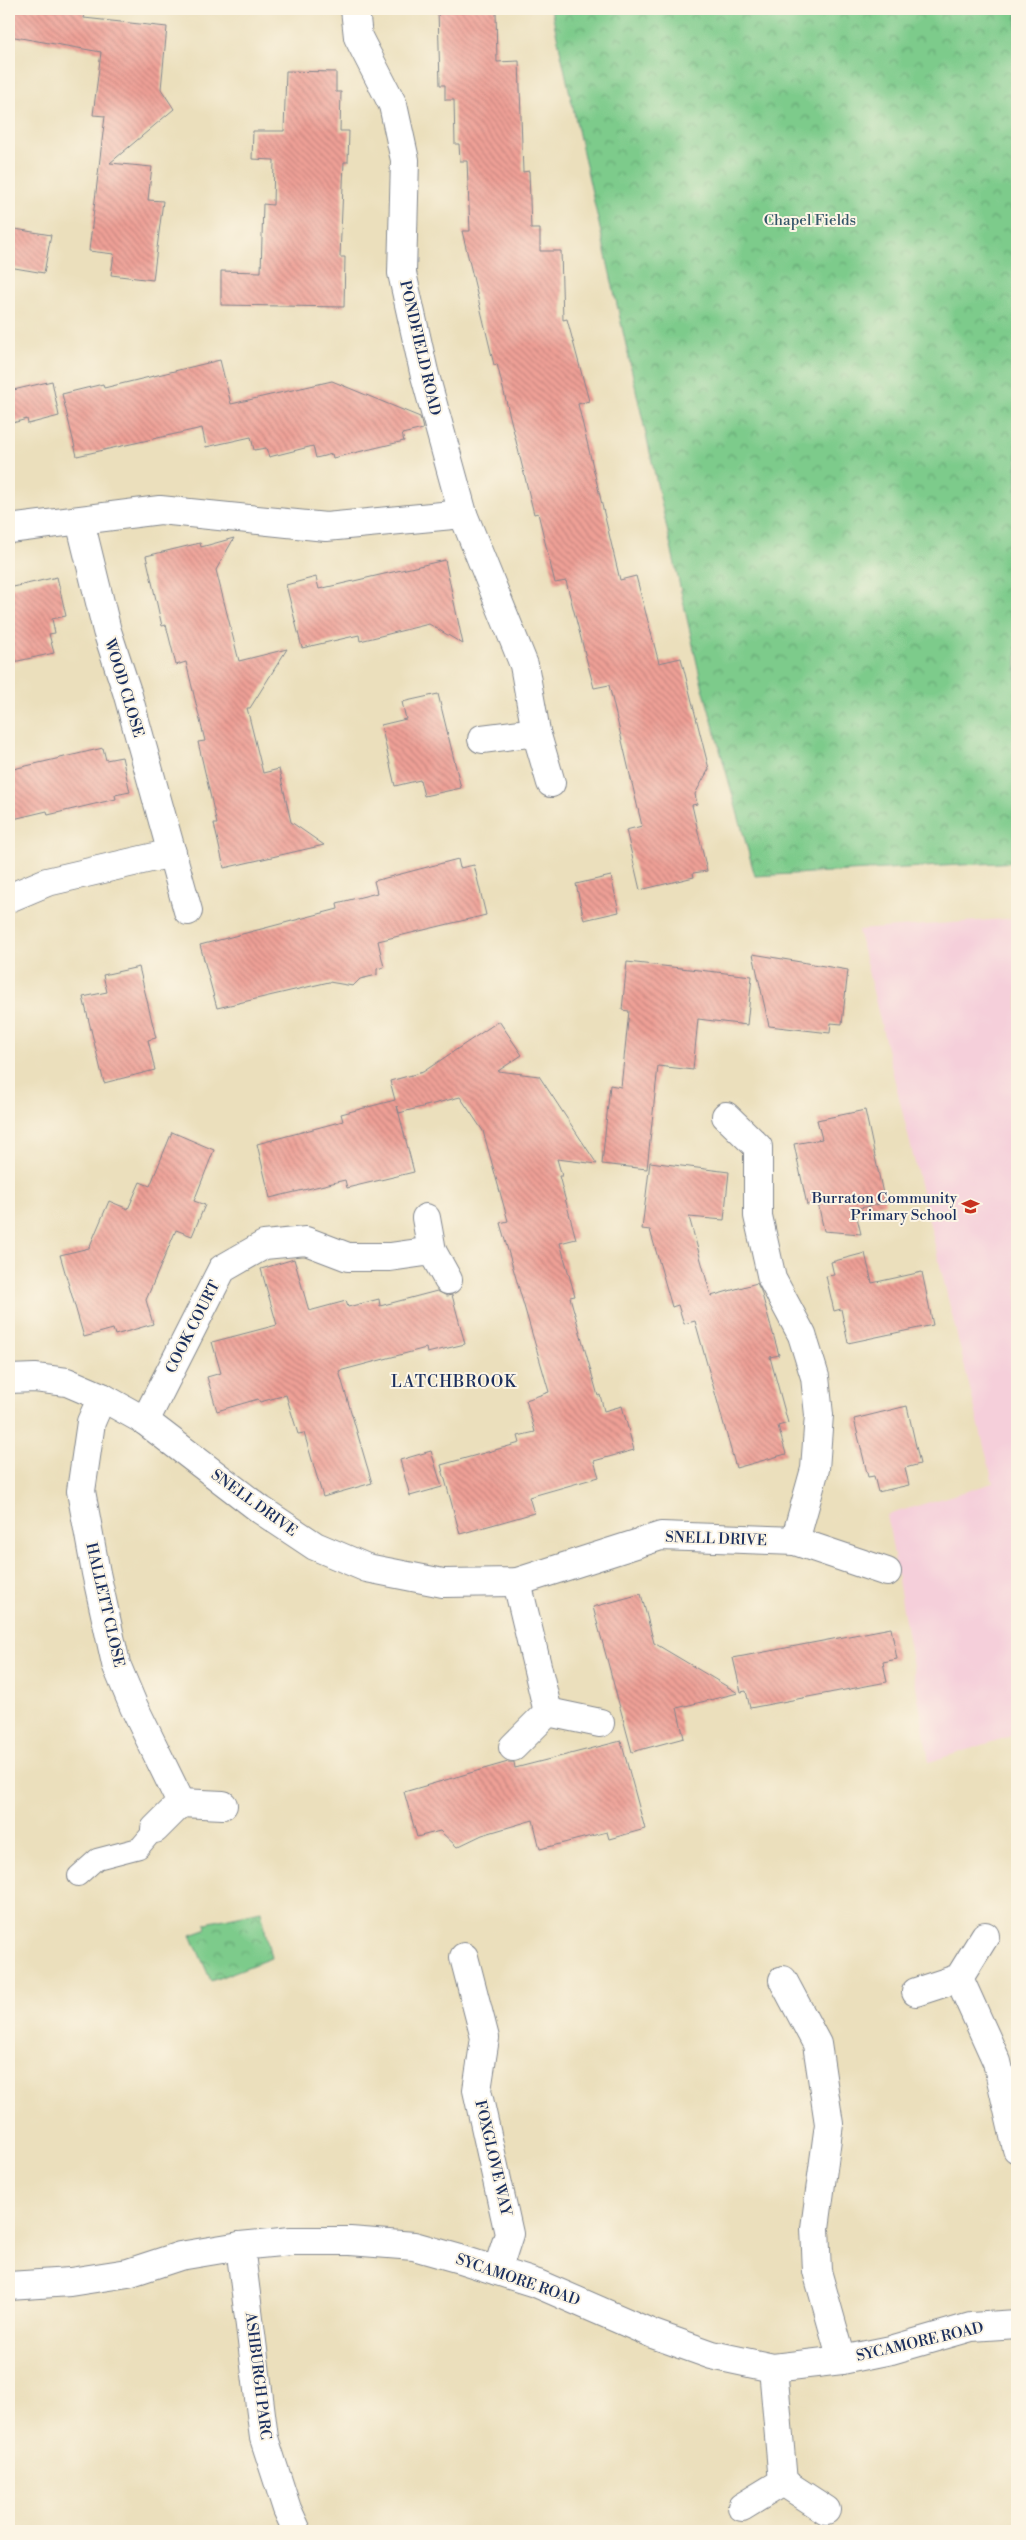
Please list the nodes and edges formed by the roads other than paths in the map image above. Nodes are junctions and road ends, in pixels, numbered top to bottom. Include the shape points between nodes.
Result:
1 (355, 9) edge
2 (463, 514) junction
3 (80, 521) junction
4 (9, 529) edge
5 (536, 732) junction
6 (482, 739) dead end
7 (551, 783) dead end
8 (172, 853) junction
9 (9, 898) edge
10 (188, 910) dead end
11 (726, 1116) dead end
12 (426, 1218) dead end
13 (432, 1252) junction
14 (448, 1280) dead end
15 (9, 1378) edge
16 (102, 1397) junction
17 (145, 1421) junction
18 (795, 1542) junction
19 (887, 1572) dead end
20 (517, 1582) junction
21 (548, 1712) junction
22 (600, 1723) dead end
23 (513, 1747) dead end
24 (181, 1802) junction
25 (223, 1805) dead end
26 (155, 1829) joint
27 (78, 1876) dead end
28 (985, 1936) dead end
29 (464, 1957) dead end
30 (959, 1978) junction
31 (783, 1980) dead end
32 (916, 1992) dead end
33 (1017, 2148) edge
34 (240, 2246) junction
35 (496, 2271) junction
36 (9, 2286) edge
37 (1017, 2324) edge
38 (842, 2360) junction
39 (773, 2368) junction
40 (783, 2482) junction
41 (742, 2507) dead end
42 (826, 2510) dead end
43 (296, 2531) edge

1 - 2 street, PONDFIELD ROAD via 358,37 393,105 405,160 402,273 424,372
2 - 3 street via 326,527 160,510
2 - 5 street, PONDFIELD ROAD via 524,665
3 - 4 street
3 - 8 street, WOOD CLOSE via 106,631 127,692
5 - 6 street
5 - 7 street, PONDFIELD ROAD
8 - 9 street via 47,882
8 - 10 street, WOOD CLOSE
11 - 18 street via 758,1147 758,1216 772,1279 802,1335 815,1377 819,1415 815,1469
12 - 13 street
13 - 14 street
13 - 17 street, COOK COURT via 348,1257 306,1241 264,1245 222,1269
15 - 16 street, SNELL DRIVE via 67,1382
16 - 17 street, SNELL DRIVE
16 - 24 street, HALLETT CLOSE via 91,1422 82,1490 96,1573 116,1664
17 - 20 street, SNELL DRIVE via 261,1510 315,1546 367,1568 443,1584
18 - 19 street, SNELL DRIVE
18 - 20 street, SNELL DRIVE via 661,1536
20 - 21 street
21 - 22 street
21 - 23 street
24 - 25 street
24 - 26 street
26 - 27 lane via 139,1848 97,1859
28 - 30 street
29 - 35 street, FOXGLOVE WAY via 485,2038 477,2090 509,2234
30 - 32 street
30 - 33 street via 998,2062
31 - 38 street via 817,2044 829,2124 815,2228 817,2271
34 - 35 street, SYCAMORE ROAD via 290,2241 414,2246
34 - 36 street, SYCAMORE ROAD via 180,2256 128,2273 70,2282
34 - 43 street, ASHBURGH PARC via 264,2438
35 - 39 street, SYCAMORE ROAD via 538,2284 695,2349
37 - 38 street, SYCAMORE ROAD via 971,2327
38 - 39 street, SYCAMORE ROAD
39 - 40 street
40 - 41 street
40 - 42 street

